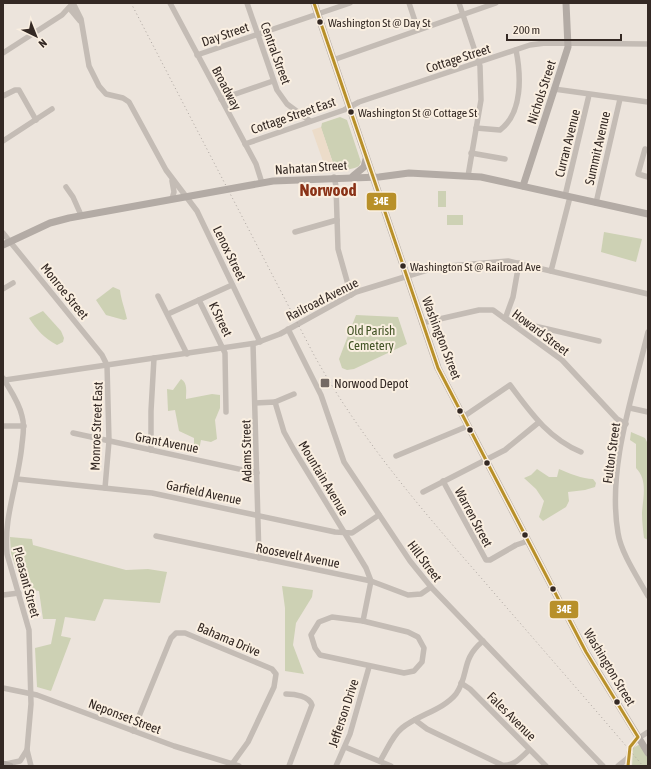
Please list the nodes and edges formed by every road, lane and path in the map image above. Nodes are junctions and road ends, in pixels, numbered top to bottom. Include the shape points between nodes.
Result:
1 (73, 3) edge
2 (179, 3) edge
3 (247, 3) edge
4 (314, 3) edge
5 (350, 3) edge
6 (409, 3) edge
7 (459, 3) edge
8 (496, 3) edge
9 (566, 3) edge
10 (171, 4) edge
11 (338, 5) edge
12 (70, 9) junction
13 (317, 14) junction
14 (463, 14) junction
15 (81, 23) junction
16 (418, 30) junction
17 (257, 34) junction
18 (568, 43) junction
19 (648, 44) edge
20 (516, 50) junction
21 (3, 53) edge
22 (197, 55) junction
23 (333, 60) junction
24 (479, 62) junction
25 (273, 81) junction
26 (554, 89) junction
27 (589, 95) junction
28 (3, 96) edge
29 (221, 99) junction
30 (620, 99) junction
31 (648, 102) edge
32 (349, 107) junction
33 (52, 109) dead end
34 (36, 120) junction
35 (310, 121) junction
36 (476, 128) junction
37 (3, 141) edge
38 (245, 144) junction
39 (645, 149) edge
40 (471, 153) junction
41 (366, 159) junction
42 (505, 159) dead end
43 (468, 176) junction
44 (334, 177) junction
45 (348, 177) junction
46 (372, 177) junction
47 (648, 177) edge
48 (172, 179) junction
49 (262, 183) junction
50 (523, 186) junction
51 (66, 187) dead end
52 (568, 196) junction
53 (186, 197) junction
54 (172, 199) junction
55 (596, 203) junction
56 (648, 214) edge
57 (80, 215) junction
58 (337, 220) junction
59 (296, 232) dead end
60 (3, 233) edge
61 (6, 243) edge
62 (519, 263) junction
63 (551, 270) junction
64 (406, 276) junction
65 (13, 283) dead end
66 (232, 284) junction
67 (3, 289) edge
68 (648, 294) edge
69 (351, 295) junction
70 (158, 296) dead end
71 (199, 300) junction
72 (168, 314) junction
73 (505, 319) junction
74 (422, 323) junction
75 (288, 329) junction
76 (648, 332) edge
77 (599, 341) dead end
78 (260, 342) junction
79 (253, 344) junction
80 (223, 349) junction
81 (646, 352) edge
82 (187, 354) junction
83 (154, 358) junction
84 (108, 365) junction
85 (4, 379) edge
86 (294, 394) dead end
87 (276, 402) junction
88 (255, 403) junction
89 (630, 408) junction
90 (226, 412) dead end
91 (648, 412) edge
92 (463, 417) junction
93 (538, 423) junction
94 (626, 424) junction
95 (3, 426) edge
96 (24, 426) junction
97 (468, 426) junction
98 (73, 433) dead end
99 (109, 441) junction
100 (152, 450) junction
101 (581, 452) dead end
102 (396, 456) dead end
103 (484, 459) junction
104 (257, 473) junction
105 (17, 479) junction
106 (443, 481) junction
107 (105, 488) junction
108 (423, 492) dead end
109 (258, 515) junction
110 (379, 515) junction
111 (344, 532) junction
112 (156, 536) dead end
113 (528, 540) junction
114 (4, 542) edge
115 (259, 558) junction
116 (371, 581) junction
117 (431, 587) junction
118 (3, 594) edge
119 (19, 594) junction
120 (648, 596) edge
121 (363, 621) junction
122 (483, 641) junction
123 (369, 667) junction
124 (461, 683) junction
125 (3, 688) edge
126 (31, 693) junction
127 (286, 694) dead end
128 (415, 720) junction
129 (133, 730) junction
130 (648, 732) edge
131 (638, 737) junction
132 (345, 747) junction
133 (27, 750) junction
134 (529, 750) junction
135 (648, 753) edge
136 (628, 758) junction
137 (380, 761) junction
138 (232, 764) junction
139 (6, 765) edge
140 (31, 766) edge
141 (239, 766) edge
142 (289, 766) edge
143 (336, 766) edge
144 (391, 766) edge
145 (546, 766) edge
146 (603, 766) edge
147 (618, 766) edge
148 (628, 766) edge

1 - 12 street
1 - 15 street, Lenox Street
2 - 10 street
3 - 17 street, Central Street
4 - 13 main road, Washington Street
5 - 11 street, Day Street
6 - 16 street
7 - 14 street
8 - 14 street
9 - 18 main road, Nichols Street
10 - 22 street, Broadway
11 - 13 street, Day Street
12 - 15 street
12 - 21 street
13 - 17 street, Day Street
13 - 23 main road, Washington Street
14 - 16 street
14 - 24 street
15 - 48 street, Lenox Street via 89,65 99,86 106,94 129,102
16 - 23 street
17 - 22 street, Day Street
17 - 25 street, Central Street
18 - 19 street, Cottage Street
18 - 20 street, Cottage Street via 536,44
18 - 26 main road, Nichols Street
20 - 24 street, Cottage Street
20 - 36 street via 518,97 509,121 500,130
22 - 29 street, Broadway
23 - 32 main road, Washington Street
24 - 32 street, Cottage Street
24 - 36 street via 481,100
25 - 29 street
25 - 35 street, Central Street via 287,104
26 - 27 street
26 - 50 main road, Nichols Street
27 - 30 street
27 - 52 street, Curran Avenue
28 - 34 street via 17,90 22,93
29 - 38 street, Broadway
30 - 31 street
30 - 55 street, Summit Avenue
32 - 35 street, Cottage Street East
32 - 41 main road, Washington Street
33 - 34 street
34 - 37 street
35 - 38 street, Cottage Street East
36 - 40 street
38 - 49 street, Broadway
39 - 47 street via 638,174
40 - 42 street
40 - 43 street
41 - 45 main road via 362,170
41 - 46 main road, Washington Street
43 - 46 main road, Nahatan Street via 409,173
43 - 50 main road, Nahatan Street
44 - 45 main road, Nahatan Street
44 - 49 main road, Nahatan Street
44 - 58 street
45 - 46 main road, Nahatan Street
46 - 64 main road, Washington Street
48 - 53 street, Lenox Street
48 - 54 street, Lenox Street
49 - 53 main road, Nahatan Street
50 - 52 main road, Nahatan Street
51 - 57 street
52 - 55 main road, Nahatan Street
52 - 63 street, Curran Avenue
53 - 54 main road, Nahatan Street
53 - 66 street, Lenox Street via 197,211
54 - 57 main road, Nahatan Street
55 - 56 main road, Nahatan Street
57 - 61 main road, Nahatan Street via 50,223
58 - 59 street
58 - 69 street via 338,250
60 - 61 street, Monroe Street
61 - 84 street, Monroe Street via 98,349
62 - 63 street, Railroad Avenue
62 - 64 street, Railroad Avenue via 508,261 452,265
62 - 73 street via 513,297
63 - 68 street, Railroad Avenue
64 - 69 street, Railroad Avenue
64 - 74 main road, Washington Street
65 - 67 street
66 - 71 street
66 - 78 street, Lenox Street
69 - 75 street, Railroad Avenue
70 - 72 street
71 - 72 street
71 - 80 street, K Street
72 - 82 street
73 - 74 street, Howard Street via 490,309
73 - 77 street
73 - 94 street, Howard Street via 562,360 617,419
74 - 92 main road, Washington Street via 438,368
75 - 78 street, Railroad Avenue
75 - 110 street, Hill Street via 321,396 344,462
76 - 81 street, Fulton Street
78 - 79 street, Railroad Avenue
79 - 80 street, Railroad Avenue
79 - 88 street, Adams Street
80 - 82 street, Railroad Avenue
80 - 90 street, K Street
81 - 89 street, Fulton Street
82 - 83 street, Railroad Avenue
83 - 84 street, Railroad Avenue
83 - 100 street
84 - 85 street, Railroad Avenue
84 - 99 street, Monroe Street East
85 - 96 street, Pleasant Street via 17,402
86 - 87 street
87 - 88 street
87 - 111 street, Mountain Avenue via 284,432
88 - 104 street, Adams Street
89 - 91 street
89 - 94 street, Fulton Street
92 - 93 street via 510,385
92 - 97 main road, Washington Street
93 - 101 street via 569,448
93 - 103 street via 510,446
94 - 120 street, Fulton Street via 616,478 618,534 621,545
95 - 96 street
96 - 105 street, Pleasant Street
97 - 102 street
97 - 103 main road, Washington Street
98 - 99 street, Grant Avenue
99 - 100 street, Grant Avenue
99 - 107 street, Monroe Street East
100 - 104 street, Grant Avenue
103 - 106 street
103 - 113 main road, Washington Street
104 - 109 street, Adams Street
105 - 107 street, Garfield Avenue
105 - 114 street, Pleasant Street
106 - 108 street
106 - 113 street, Warren Street via 484,558 488,561
107 - 109 street, Garfield Avenue via 152,493
109 - 111 street, Garfield Avenue
109 - 115 street, Adams Street
110 - 111 street, Garfield Avenue via 359,529
110 - 117 street, Hill Street
111 - 116 street, Mountain Avenue
112 - 115 street, Roosevelt Avenue
113 - 131 main road, Washington Street via 586,652
114 - 119 street, Pleasant Street
115 - 116 street, Roosevelt Avenue
116 - 117 street, Roosevelt Avenue via 412,596 421,594
116 - 121 street
117 - 122 street, Hill Street
118 - 119 street
119 - 126 street, Pleasant Street via 29,630
121 - 123 street, Jefferson Drive via 332,617 322,620 315,626 311,635 317,651 325,657
121 - 123 street, Jefferson Drive via 414,634 424,648 422,662 409,673
122 - 124 street via 468,658
122 - 146 street, Hill Street
123 - 132 street, Jefferson Drive
124 - 128 street via 450,699
124 - 134 street, Fales Avenue
125 - 126 street, Neponset Street
126 - 129 street, Neponset Street
126 - 133 street, Pleasant Street
127 - 142 street via 304,697 312,705
128 - 134 street via 427,729 502,765 510,765
128 - 137 street via 398,731
129 - 138 street, Neponset Street
129 - 138 street, Bahama Drive via 171,638 176,633 185,633 272,669 276,674 274,688 248,742
130 - 131 street
131 - 135 main road, Washington Street
131 - 136 street via 630,747
132 - 137 street
132 - 143 street, Jefferson Drive
133 - 139 street via 20,761
133 - 140 street, Pleasant Street
134 - 145 street, Fales Avenue
136 - 147 street
136 - 148 street
137 - 144 street
138 - 141 street, Neponset Street

